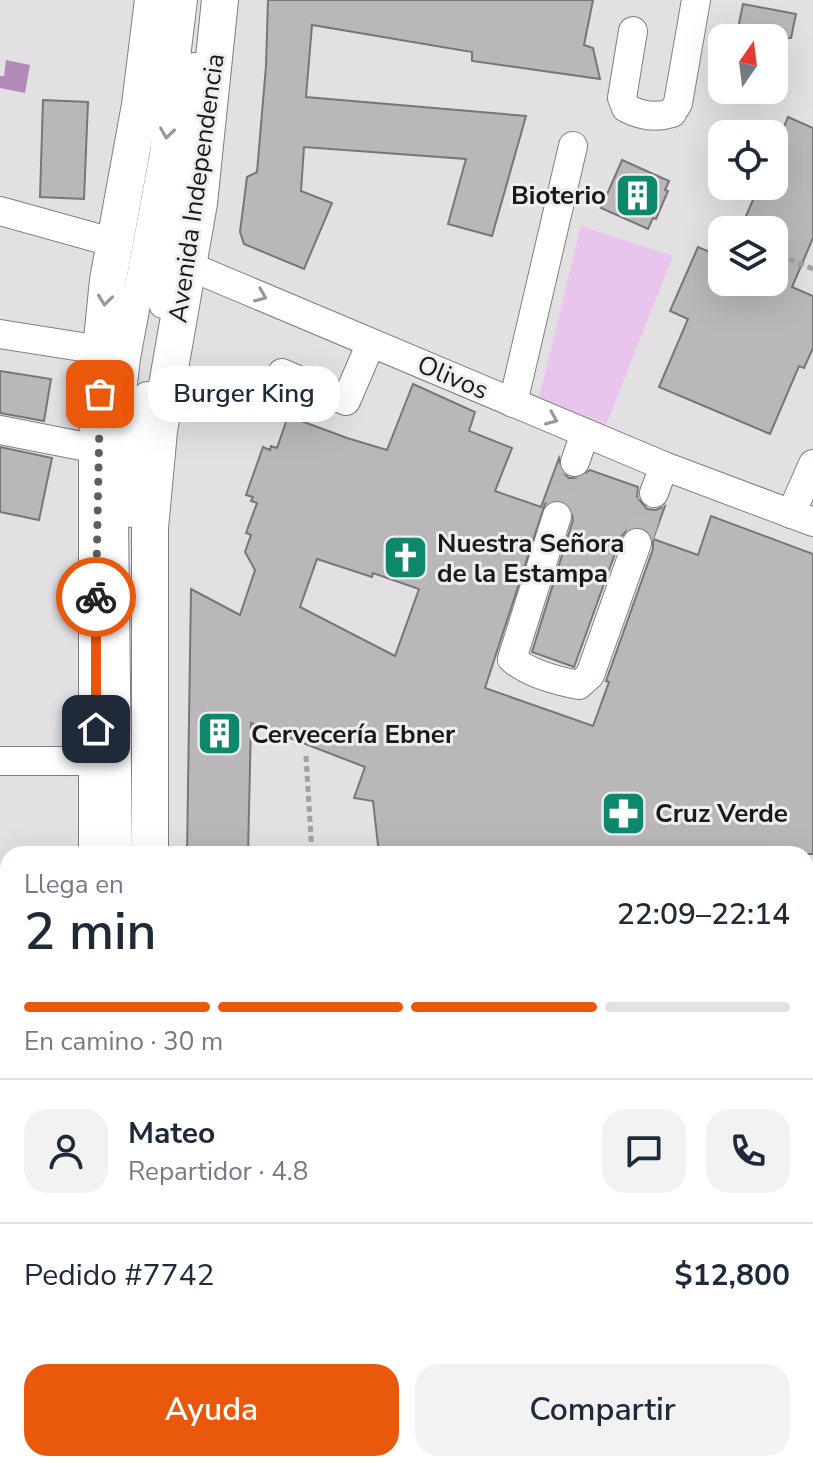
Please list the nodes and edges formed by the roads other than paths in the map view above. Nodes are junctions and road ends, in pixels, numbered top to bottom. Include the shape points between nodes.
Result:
1 (153, 0) edge
2 (183, 0) edge
3 (200, 0) edge
4 (220, 0) edge
5 (696, 0) edge
6 (633, 31) dead end
7 (573, 146) dead end
8 (0, 211) edge
9 (131, 242) junction
10 (180, 262) junction
11 (0, 334) edge
12 (371, 343) junction
13 (101, 350) junction
14 (282, 373) dead end
15 (513, 403) junction
16 (0, 430) edge
17 (585, 433) junction
18 (97, 449) junction
19 (575, 462) tunnel mouth
20 (813, 464) edge
21 (664, 466) junction
22 (654, 493) tunnel mouth
23 (557, 516) tunnel mouth
24 (802, 518) edge
25 (637, 543) tunnel mouth
26 (0, 761) edge
27 (95, 761) junction
28 (97, 846) edge
29 (118, 846) edge
30 (134, 846) edge
31 (150, 846) edge

1 - 9 main road via 123,196
2 -> 9 street via 164,154
3 - 10 street
4 - 10 main road, Avenida Independencia via 199,203
5 - 6 street via 672,113 661,117 626,108 622,98
7 - 15 street
8 - 9 street, Olivos
9 - 10 street, Olivos
9 -> 13 main road via 105,305
9 - 29 street via 114,518
10 -> 12 street, Olivos
10 - 30 street via 141,433 134,488
10 - 31 main road, Avenida Independencia via 150,528
11 - 13 street
12 - 14 street via 346,401
12 - 15 street, Olivos
13 - 18 main road
15 -> 17 street, Olivos
16 - 18 street
17 - 19 street
17 - 21 street, Olivos
18 - 27 main road
20 - 24 street
21 - 22 street
21 - 24 street, Olivos
23 - 25 street via 512,659 542,675 579,685 590,675
26 - 27 street
27 - 28 main road

